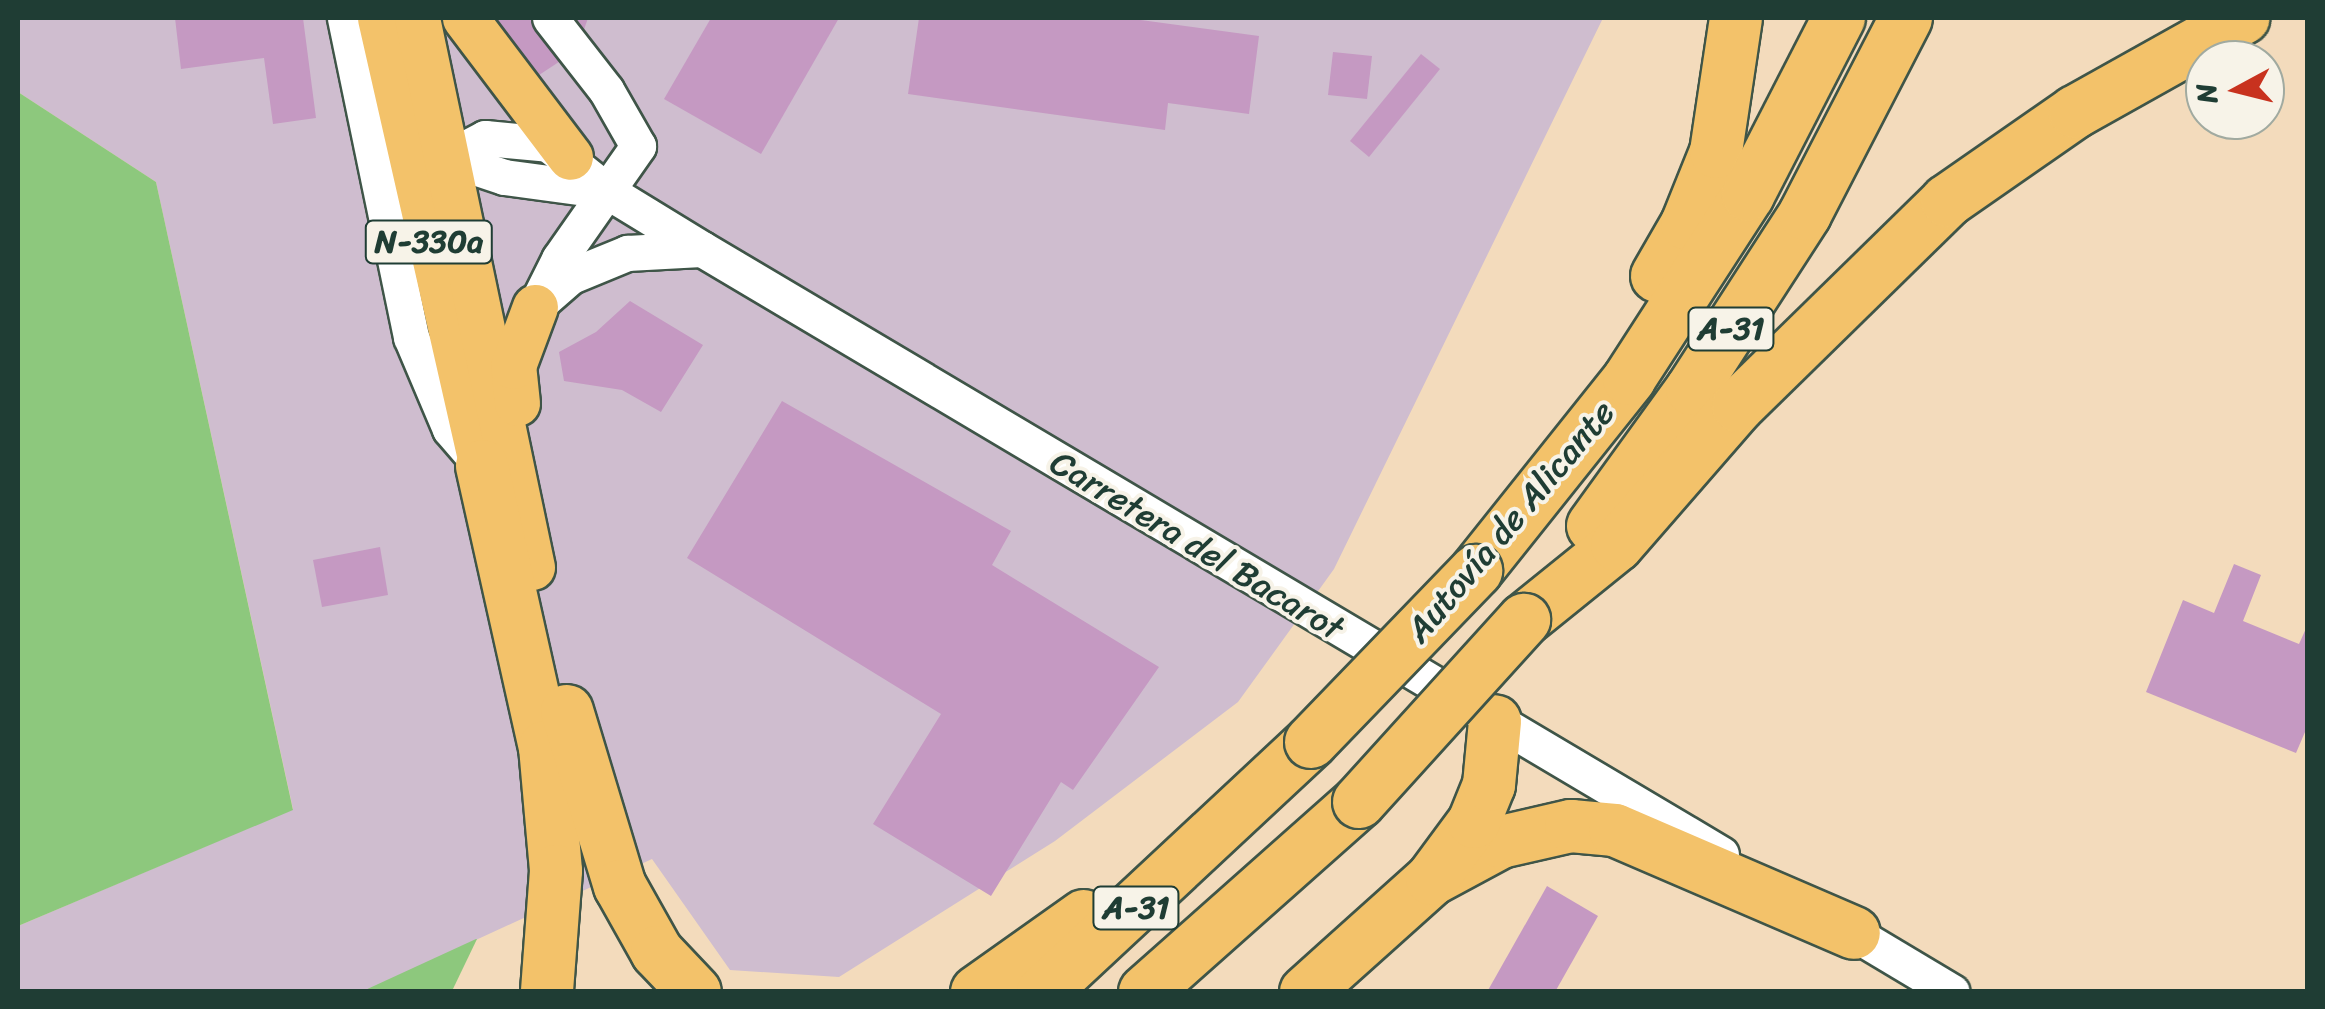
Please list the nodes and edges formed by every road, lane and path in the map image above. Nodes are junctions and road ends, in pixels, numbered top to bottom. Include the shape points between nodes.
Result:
1 (346, 18) edge
2 (380, 18) edge
3 (400, 18) edge
4 (418, 18) edge
5 (465, 18) edge
6 (550, 18) edge
7 (1736, 18) edge
8 (1839, 18) edge
9 (1906, 18) edge
10 (2242, 18) edge
11 (570, 156) junction
12 (447, 158) junction
13 (608, 191) junction
14 (702, 249) junction
15 (535, 307) junction
16 (476, 446) junction
17 (1542, 482) junction
18 (532, 567) junction
19 (1524, 620) junction
20 (1495, 720) junction
21 (1228, 824) junction
22 (1432, 880) junction
23 (1854, 933) junction
24 (546, 992) edge
25 (695, 992) edge
26 (977, 992) edge
27 (1043, 992) edge
28 (1146, 992) edge
29 (1306, 992) edge
30 (1952, 992) edge

1 - 16 street via 412,336 450,430
2 - 16 main road, N-330a
3 - 12 main road via 424,135
4 - 12 main road, N-330a
5 - 11 main road
6 - 13 street via 606,90 638,146
7 - 17 highway via 1716,152 1688,224
8 - 17 highway, Autovía de Alicante / A-31 via 1748,195 1629,380
9 - 19 highway, Autovía de Alicante / A-31 via 1805,214 1692,390
10 - 19 highway via 2075,112 1947,201 1738,406 1616,545
11 - 12 street, Carretera del Bacarot via 548,144 503,137 485,138
11 - 13 street, Carretera del Bacarot
12 - 13 street, Carretera del Bacarot via 504,177
12 - 16 main road via 435,184 456,284
12 - 18 main road, N-330a
13 - 14 street, Carretera del Bacarot
13 - 15 street via 558,259
14 - 15 street via 627,253 600,262
14 - 20 street, Carretera del Bacarot
15 - 18 main road via 513,366 541,513
16 - 24 highway via 545,747 556,871
17 - 21 highway, Autovía de Alicante / A-31, bridge via 1476,572
18 - 25 highway via 586,788 620,886 657,952
19 - 28 highway, Autovía de Alicante / A-31, bridge via 1359,802
20 - 22 highway via 1490,785 1474,822
20 - 23 street, Carretera del Bacarot
21 - 26 highway
21 - 27 highway, Autovía de Alicante / A-31
22 - 23 highway via 1501,842 1571,826 1615,830
22 - 29 highway
23 - 30 street, Carretera del Bacarot

